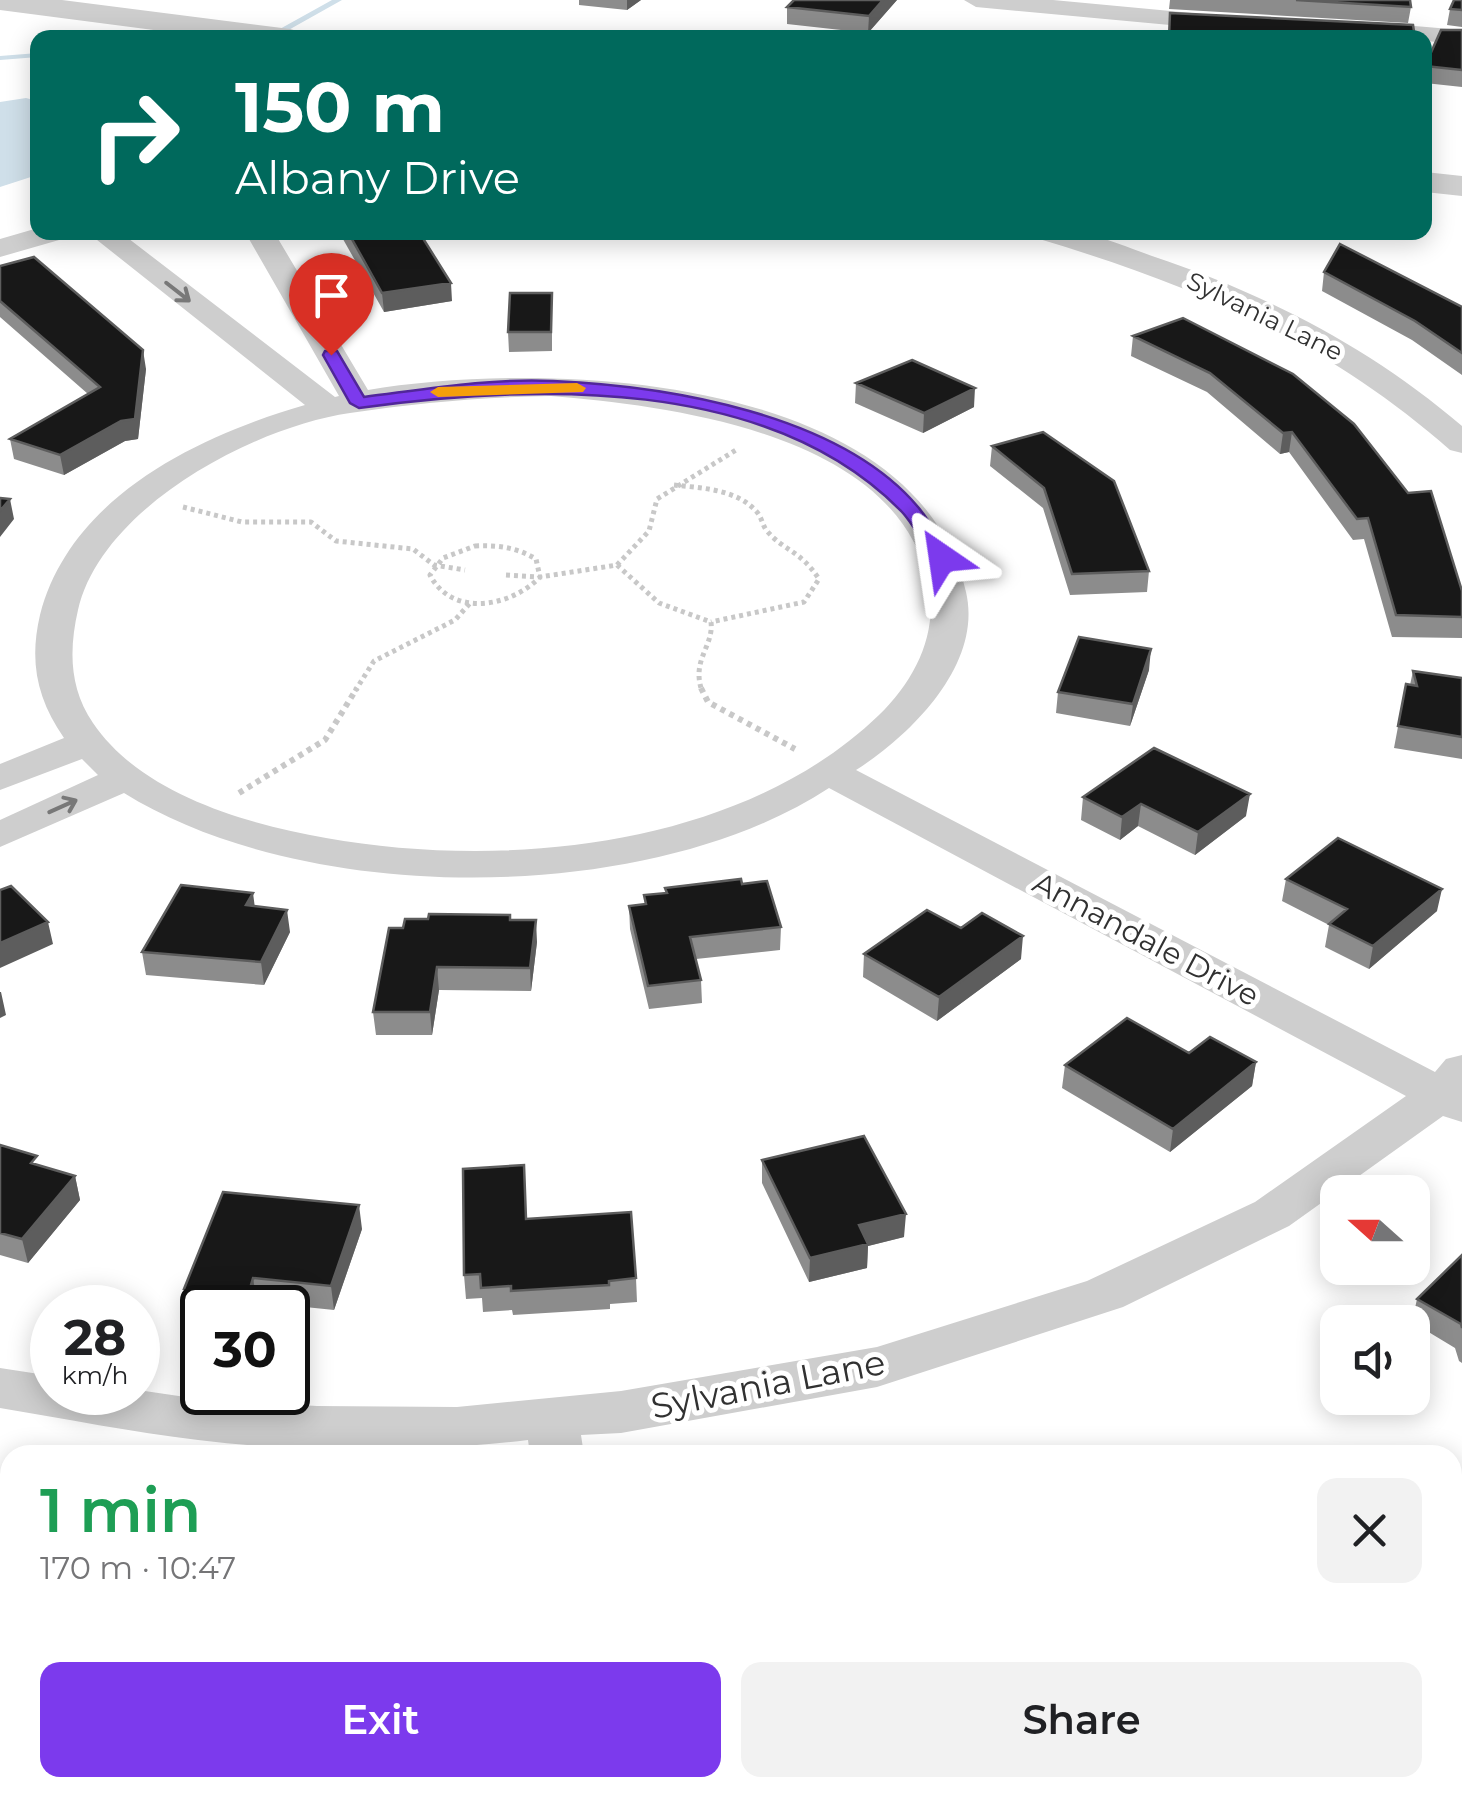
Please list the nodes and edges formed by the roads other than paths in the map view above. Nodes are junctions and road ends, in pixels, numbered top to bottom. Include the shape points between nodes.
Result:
1 (0, 0) edge
2 (976, 0) edge
3 (1249, 24) edge
4 (1324, 27) edge
5 (229, 30) edge
6 (1365, 30) edge
7 (1432, 35) edge
8 (1462, 37) edge
9 (1432, 183) edge
10 (1462, 186) edge
11 (30, 239) edge
12 (112, 240) edge
13 (263, 240) edge
14 (1072, 240) edge
15 (0, 248) edge
16 (344, 406) junction
17 (1462, 443) edge
18 (87, 743) junction
19 (813, 761) junction
20 (126, 777) junction
21 (0, 778) edge
22 (0, 834) edge
23 (1455, 1090) edge
24 (0, 1388) edge
25 (554, 1435) edge

1 - 5 street
2 - 3 street
4 - 6 street
7 - 8 street
9 - 10 street
11 - 15 street
12 -> 16 street
13 - 16 street
14 - 17 street, Sylvania Lane via 1184,275 1268,312 1340,350
16 - 18 street via 210,454 156,485 110,521 76,562 57,605 52,650 58,700
16 - 19 street via 460,389 550,386 639,393 777,426 862,468 911,510 942,558 951,612 936,667 896,722
18 - 20 street
18 - 21 street
19 - 20 street via 802,791 752,814 617,851 481,865 364,858 272,840 203,817
19 - 23 street, Annandale Drive
22 -> 20 street
23 - 25 street, Sylvania Lane via 1272,1214 1105,1294 877,1367 621,1412
24 - 25 street, Sylvania Lane via 199,1420

